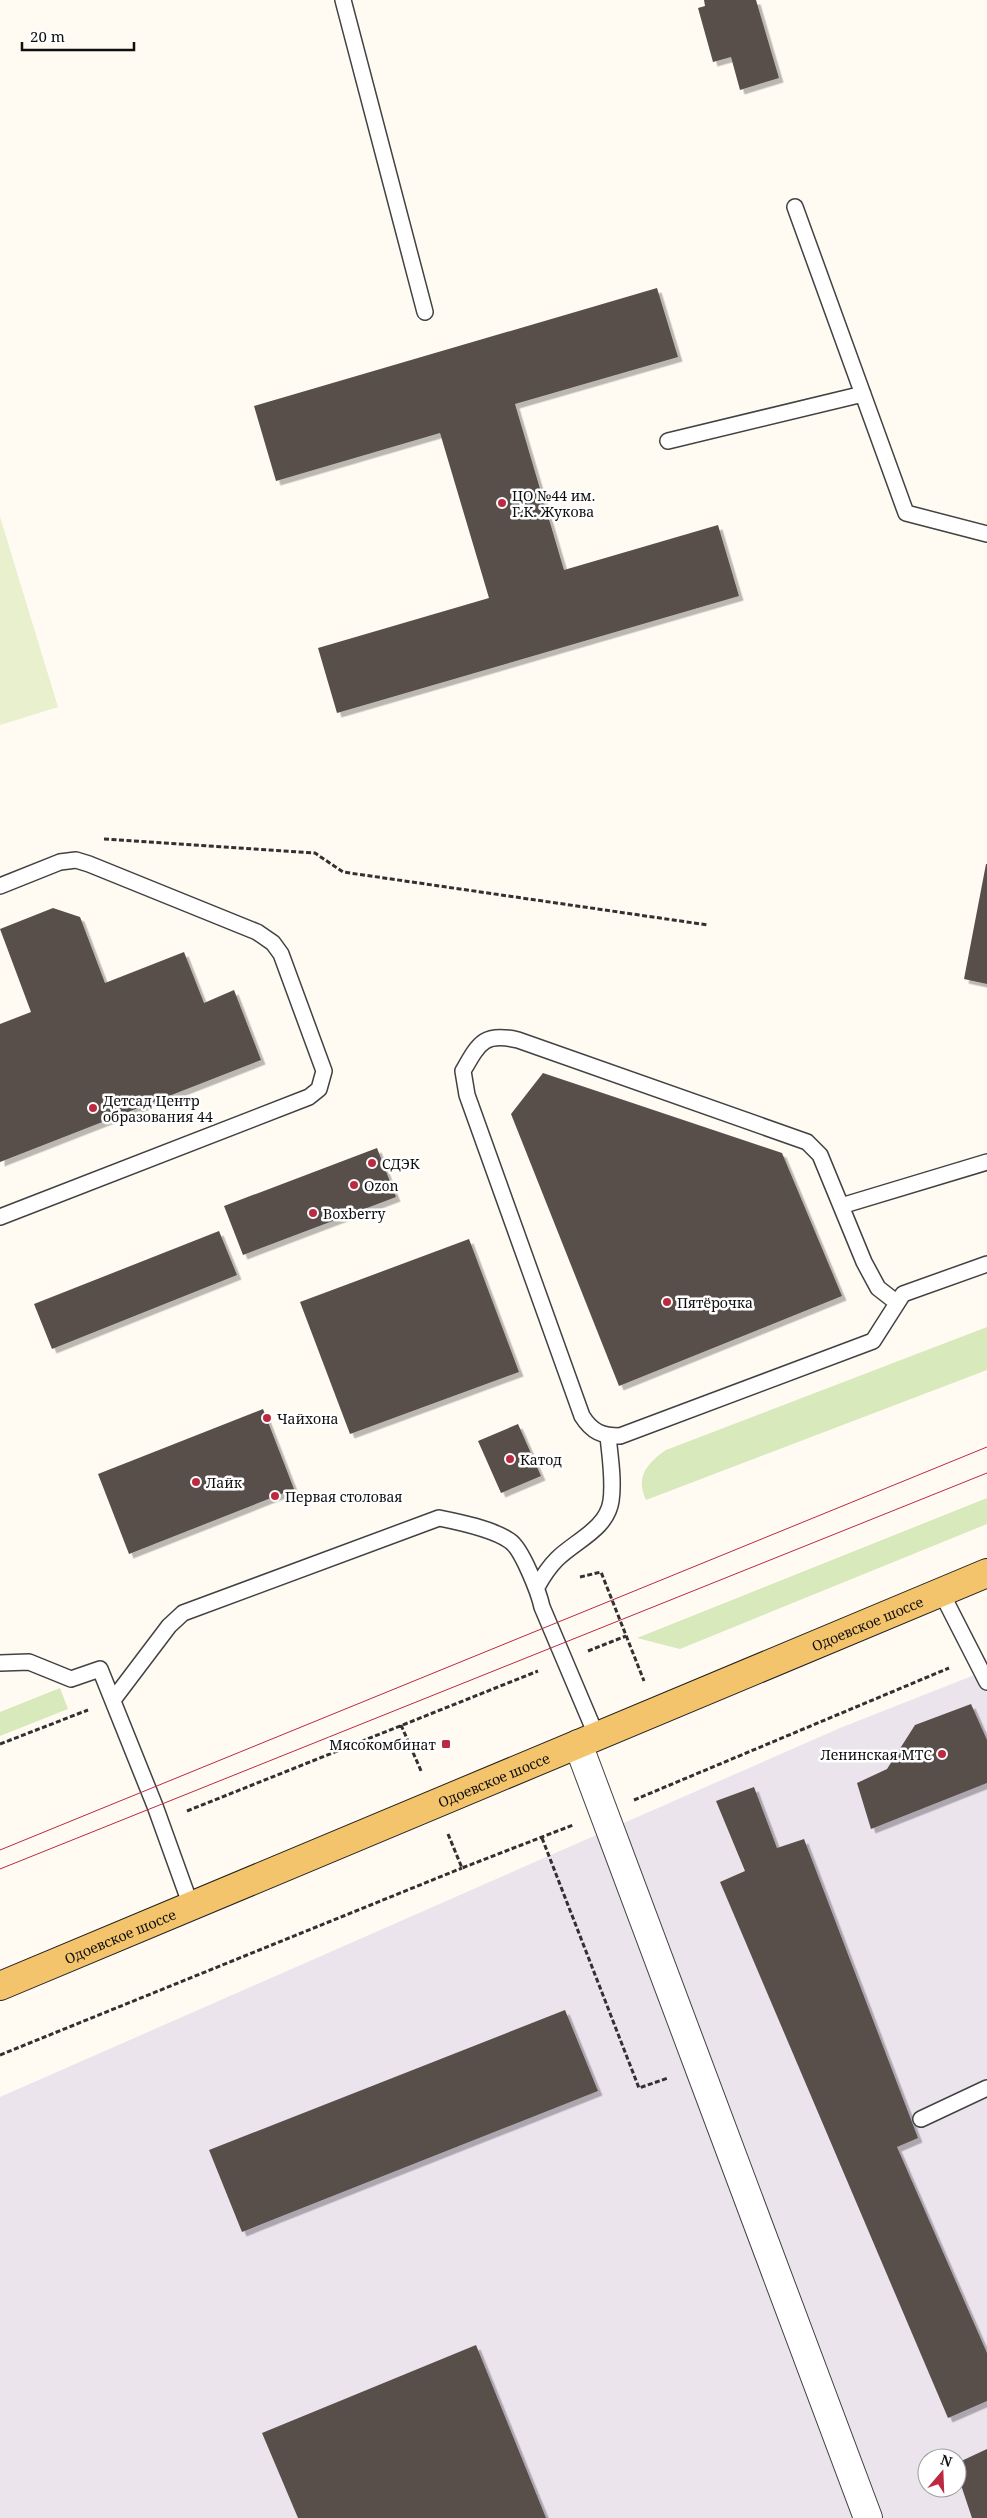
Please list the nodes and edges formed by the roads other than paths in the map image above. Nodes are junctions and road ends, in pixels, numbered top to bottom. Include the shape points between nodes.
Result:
1 (343, 0) edge
2 (795, 207) dead end
3 (424, 312) dead end
4 (863, 394) junction
5 (668, 440) dead end
6 (987, 534) edge
7 (0, 886) edge
8 (987, 1162) edge
9 (841, 1206) junction
10 (0, 1217) edge
11 (987, 1264) edge
12 (896, 1302) junction
13 (608, 1436) junction
14 (987, 1573) edge
15 (537, 1587) junction
16 (941, 1592) junction
17 (0, 1663) edge
18 (987, 1682) edge
19 (114, 1700) junction
20 (588, 1740) junction
21 (191, 1906) junction
22 (0, 1986) edge
23 (987, 2088) edge
24 (921, 2119) dead end
25 (868, 2518) edge

1 - 3 lane
2 - 4 lane
4 - 5 lane
4 - 6 lane via 906,514
7 - 10 lane via 60,862 76,860 257,932 281,954 324,1071 319,1089 309,1097
8 - 9 lane
9 - 12 lane via 878,1288
9 - 13 lane via 820,1155 807,1142 518,1040 499,1036 481,1042 463,1070 467,1095 582,1416 597,1433
11 - 12 lane via 912,1289
12 - 13 lane via 873,1341 620,1436
13 - 15 lane via 611,1503 603,1521 558,1558 544,1573
14 - 16 main road, Одоевское шоссе
15 - 19 lane via 511,1541 471,1525 439,1518 183,1613
15 - 20 lane via 542,1608 564,1660
16 - 18 lane
16 - 20 main road, Одоевское шоссе
17 - 19 lane via 29,1662 71,1679 100,1669
19 - 21 lane
20 - 21 main road, Одоевское шоссе
20 - 25 street via 604,1813
21 - 22 main road, Одоевское шоссе
23 - 24 lane

